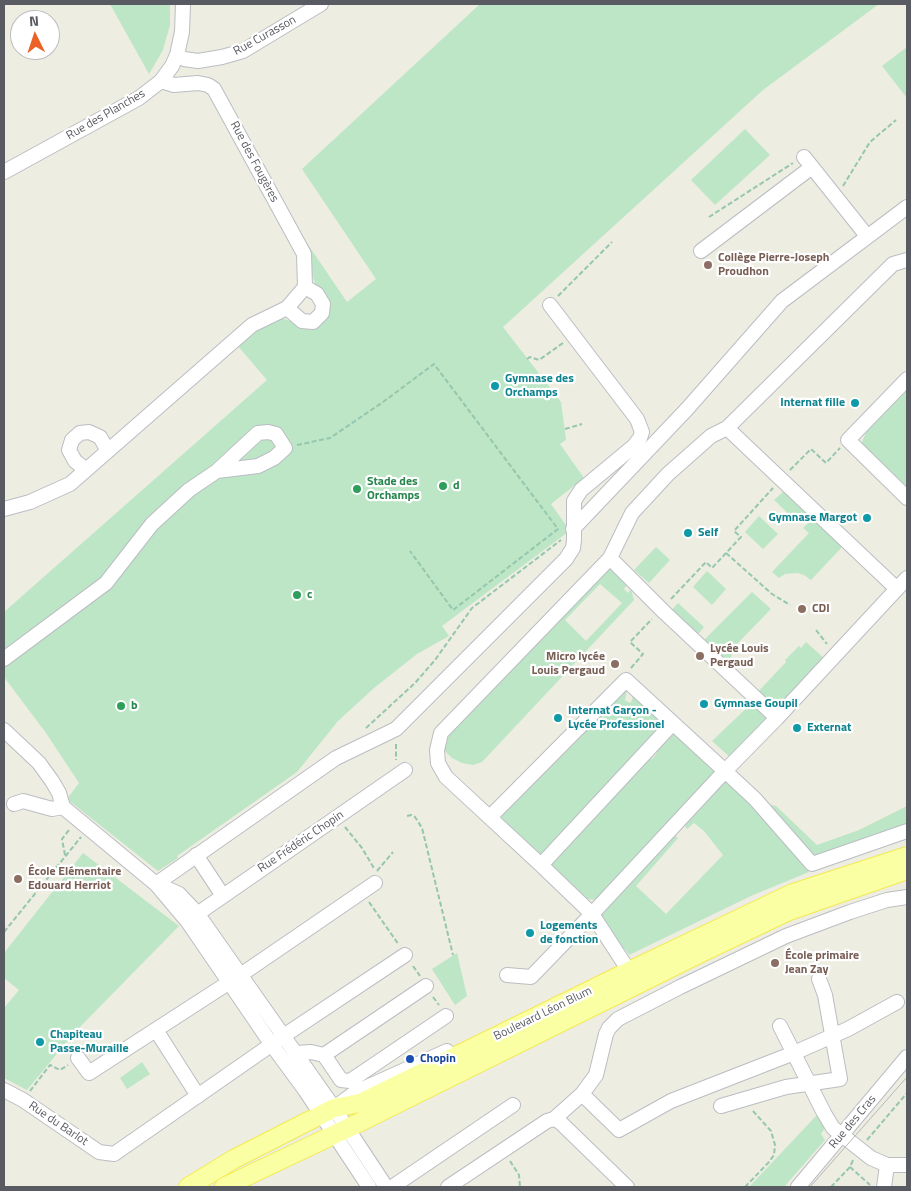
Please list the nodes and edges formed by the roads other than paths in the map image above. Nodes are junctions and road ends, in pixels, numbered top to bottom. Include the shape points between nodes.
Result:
1 (183, 4) edge
2 (321, 4) edge
3 (177, 56) junction
4 (161, 81) junction
5 (4, 172) edge
6 (907, 207) edge
7 (867, 236) junction
8 (701, 251) dead end
9 (907, 260) edge
10 (305, 287) junction
11 (550, 305) road end
12 (287, 308) junction
13 (907, 379) edge
14 (727, 428) junction
15 (108, 451) junction
16 (85, 469) junction
17 (217, 471) junction
18 (907, 498) edge
19 (4, 509) edge
20 (574, 529) junction
21 (610, 558) junction
22 (907, 578) edge
23 (897, 589) junction
24 (4, 659) edge
25 (777, 718) junction
26 (674, 723) junction
27 (4, 730) edge
28 (405, 770) dead end
29 (725, 771) junction
30 (14, 804) dead end
31 (63, 807) junction
32 (490, 816) junction
33 (907, 831) edge
34 (196, 855) junction
35 (907, 856) edge
36 (542, 864) junction
37 (907, 870) edge
38 (376, 877) road end
39 (907, 879) edge
40 (156, 884) junction
41 (854, 889) junction
42 (223, 896) junction
43 (907, 897) edge
44 (592, 914) junction
45 (193, 917) junction
46 (405, 955) road end
47 (629, 971) junction
48 (242, 974) junction
49 (507, 974) dead end
50 (819, 979) dead end
51 (422, 981) road end
52 (229, 982) junction
53 (897, 1002) dead end
54 (446, 1016) dead end
55 (780, 1026) dead end
56 (156, 1030) junction
57 (284, 1036) junction
58 (832, 1036) junction
59 (272, 1045) junction
60 (296, 1053) junction
61 (794, 1053) junction
62 (324, 1055) junction
63 (907, 1057) edge
64 (78, 1058) road end
65 (809, 1084) junction
66 (311, 1087) junction
67 (4, 1090) edge
68 (582, 1094) junction
69 (198, 1096) junction
70 (512, 1105) dead end
71 (721, 1106) dead end
72 (328, 1111) junction
73 (554, 1119) junction
74 (341, 1131) junction
75 (842, 1135) junction
76 (887, 1165) junction
77 (907, 1165) edge
78 (188, 1187) edge
79 (224, 1187) edge
80 (369, 1187) edge
81 (386, 1187) edge
82 (392, 1187) edge
83 (448, 1187) edge
84 (628, 1187) edge
85 (798, 1187) edge
86 (884, 1187) edge

1 - 3 street, Rue des Planches
2 - 3 street, Rue Curasson via 243,51 198,61
3 - 4 street, Rue des Planches
4 - 5 street, Rue des Planches via 138,98
4 - 10 street, Rue des Fougères via 174,85 208,85 214,89 304,254
6 - 7 street
7 - 8 street via 808,162
7 - 20 street via 782,301 687,409
9 - 14 street via 892,264
10 - 12 street
10 - 12 street via 317,294 323,304 322,313 313,322 302,321
11 - 20 street via 638,419 642,432 634,446 581,490 574,501
12 - 15 street via 252,326
13 - 18 street via 848,440
14 - 21 street via 712,436 668,474 632,513
14 - 23 street via 785,475
15 - 16 street
15 - 16 street via 100,438 89,432 80,433 72,440 69,450
16 - 19 street via 70,484 30,502
17 - 17 street via 258,433 276,434 284,448 274,458 258,466
17 - 24 street via 189,490 152,524 106,583
20 - 34 street via 573,548 566,559 396,729 336,758
21 - 25 street
21 - 32 street via 441,733 438,763 446,777
22 - 23 street
23 - 25 street
25 - 29 street
26 - 29 street
26 - 32 street via 626,680
26 - 36 street
27 - 31 street via 39,763 59,793
28 - 42 street, Rue Frédéric Chopin
29 - 33 street via 755,799 812,864
29 - 44 street
30 - 31 street via 23,801 52,809
31 - 40 street
32 - 36 street
34 - 40 street
34 - 42 street
35 - 47 main road, Boulevard Léon Blum via 794,893
36 - 44 street
37 - 41 main road, Boulevard Léon Blum
38 - 48 street via 362,891
39 - 41 street via 874,889
40 - 45 street
41 - 74 main road, Boulevard Léon Blum via 780,915
42 - 45 street, Rue Frédéric Chopin
43 - 68 street via 887,900 786,936 618,1019 606,1034 596,1075
44 - 47 street
44 - 49 street via 531,977
45 - 48 street
45 - 52 street
46 - 57 street
47 - 72 main road, Boulevard Léon Blum via 360,1103
48 - 52 street
48 - 57 street
50 - 58 street
51 - 62 street
52 - 56 street
52 - 59 street
53 - 58 street
54 - 62 street via 350,1082 341,1080
55 - 61 street
56 - 64 street via 89,1074
56 - 69 street
57 - 59 street
57 - 60 street
58 - 61 street
58 - 65 street via 840,1079
59 - 66 street
59 - 69 street
60 - 62 street
60 - 66 street
61 - 65 street
61 - 68 street via 670,1101 619,1130
63 - 75 street, Rue des Cras
65 - 71 street via 786,1086
65 - 75 street via 833,1128
66 - 72 street
67 - 69 street, Rue du Barlot via 99,1152 114,1154
68 - 73 street
70 - 82 street
72 - 74 street
72 - 78 main road, Boulevard Léon Blum via 234,1159
73 - 83 street
73 - 84 street
74 - 79 main road, Boulevard Léon Blum
74 - 80 street
74 - 81 street
75 - 76 street via 871,1158
75 - 85 street, Rue des Cras
76 - 77 street
76 - 86 street

